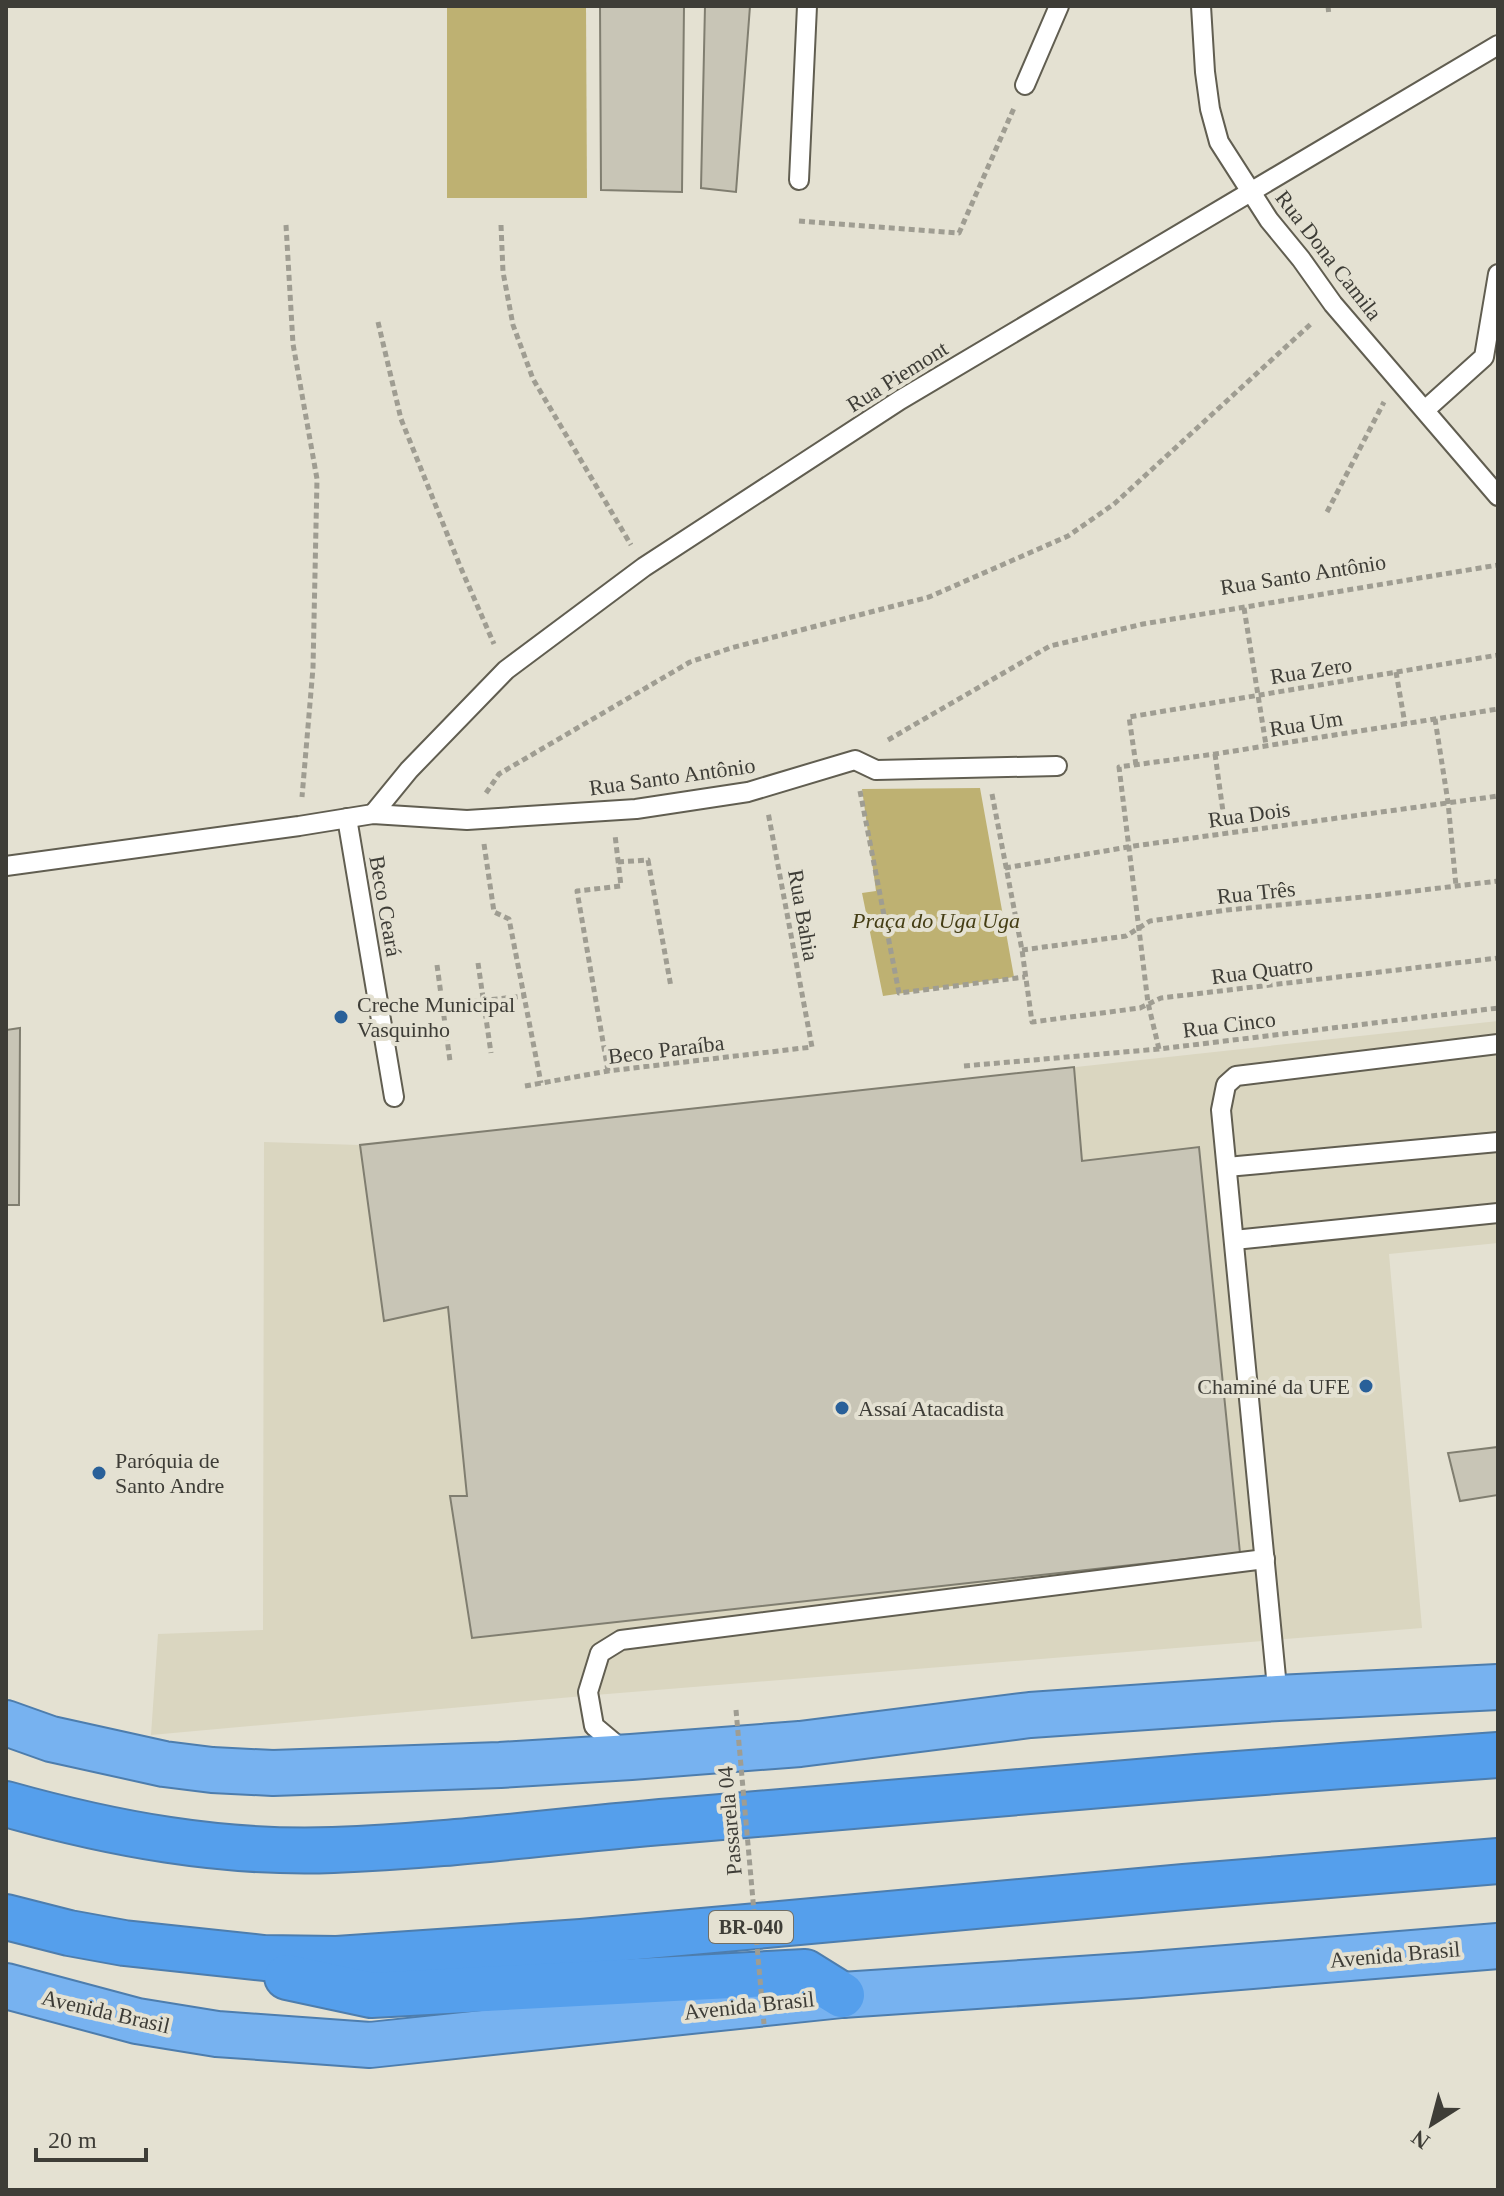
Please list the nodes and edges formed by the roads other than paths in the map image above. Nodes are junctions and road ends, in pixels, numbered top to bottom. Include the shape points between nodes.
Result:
1 (807, 6) edge
2 (1059, 6) edge
3 (1201, 6) edge
4 (1498, 45) edge
5 (1025, 85) road end
6 (799, 180) dead end
7 (1251, 192) junction
8 (1498, 274) edge
9 (1425, 410) junction
10 (1498, 496) edge
11 (1057, 766) dead end
12 (373, 814) junction
13 (347, 818) junction
14 (6, 866) edge
15 (1498, 1044) edge
16 (394, 1097) dead end
17 (1498, 1142) edge
18 (1227, 1167) junction
19 (1498, 1213) edge
20 (1234, 1240) junction
21 (1265, 1559) junction
22 (1498, 1687) edge
23 (1278, 1698) junction
24 (6, 1723) edge
25 (1498, 1755) edge
26 (631, 1757) junction
27 (6, 1804) edge
28 (1498, 1861) edge
29 (6, 1917) edge
30 (124, 1943) junction
31 (1498, 1946) edge
32 (6, 1986) edge
33 (842, 1995) junction

1 - 6 lane
2 - 5 lane
3 - 7 lane, Rua Dona Camila via 1210,109 1219,142
4 - 7 lane, Rua Piemont
7 - 9 lane, Rua Dona Camila via 1333,304
7 - 12 lane, Rua Piemont via 900,400 644,567 506,670
8 - 9 lane via 1484,357
9 - 10 lane, Rua Dona Camila
11 - 12 lane, Rua Santo Antônio via 876,770 855,760 748,792 636,809 473,819
12 - 13 lane, Rua Santo Antônio
13 - 14 lane, Rua Santo Antônio
13 - 16 lane, Beco Ceará
15 - 18 lane via 1236,1076 1226,1085 1221,1110
17 - 18 lane
18 - 20 lane
19 - 20 lane
20 - 21 lane
21 - 23 lane
21 - 26 lane via 621,1640 600,1653 588,1692 594,1726
22 - 23 highway
23 - 26 highway via 1030,1715 800,1744
24 - 26 highway via 63,1741 212,1770 273,1773
25 - 27 highway via 330,1850 156,1840
28 - 30 highway, BR-040 via 337,1959 264,1958
29 - 30 highway, BR-040
30 - 33 highway via 371,1995 805,1972
31 - 33 highway, Avenida Brasil
32 - 33 highway, Avenida Brasil via 177,2028 370,2045

